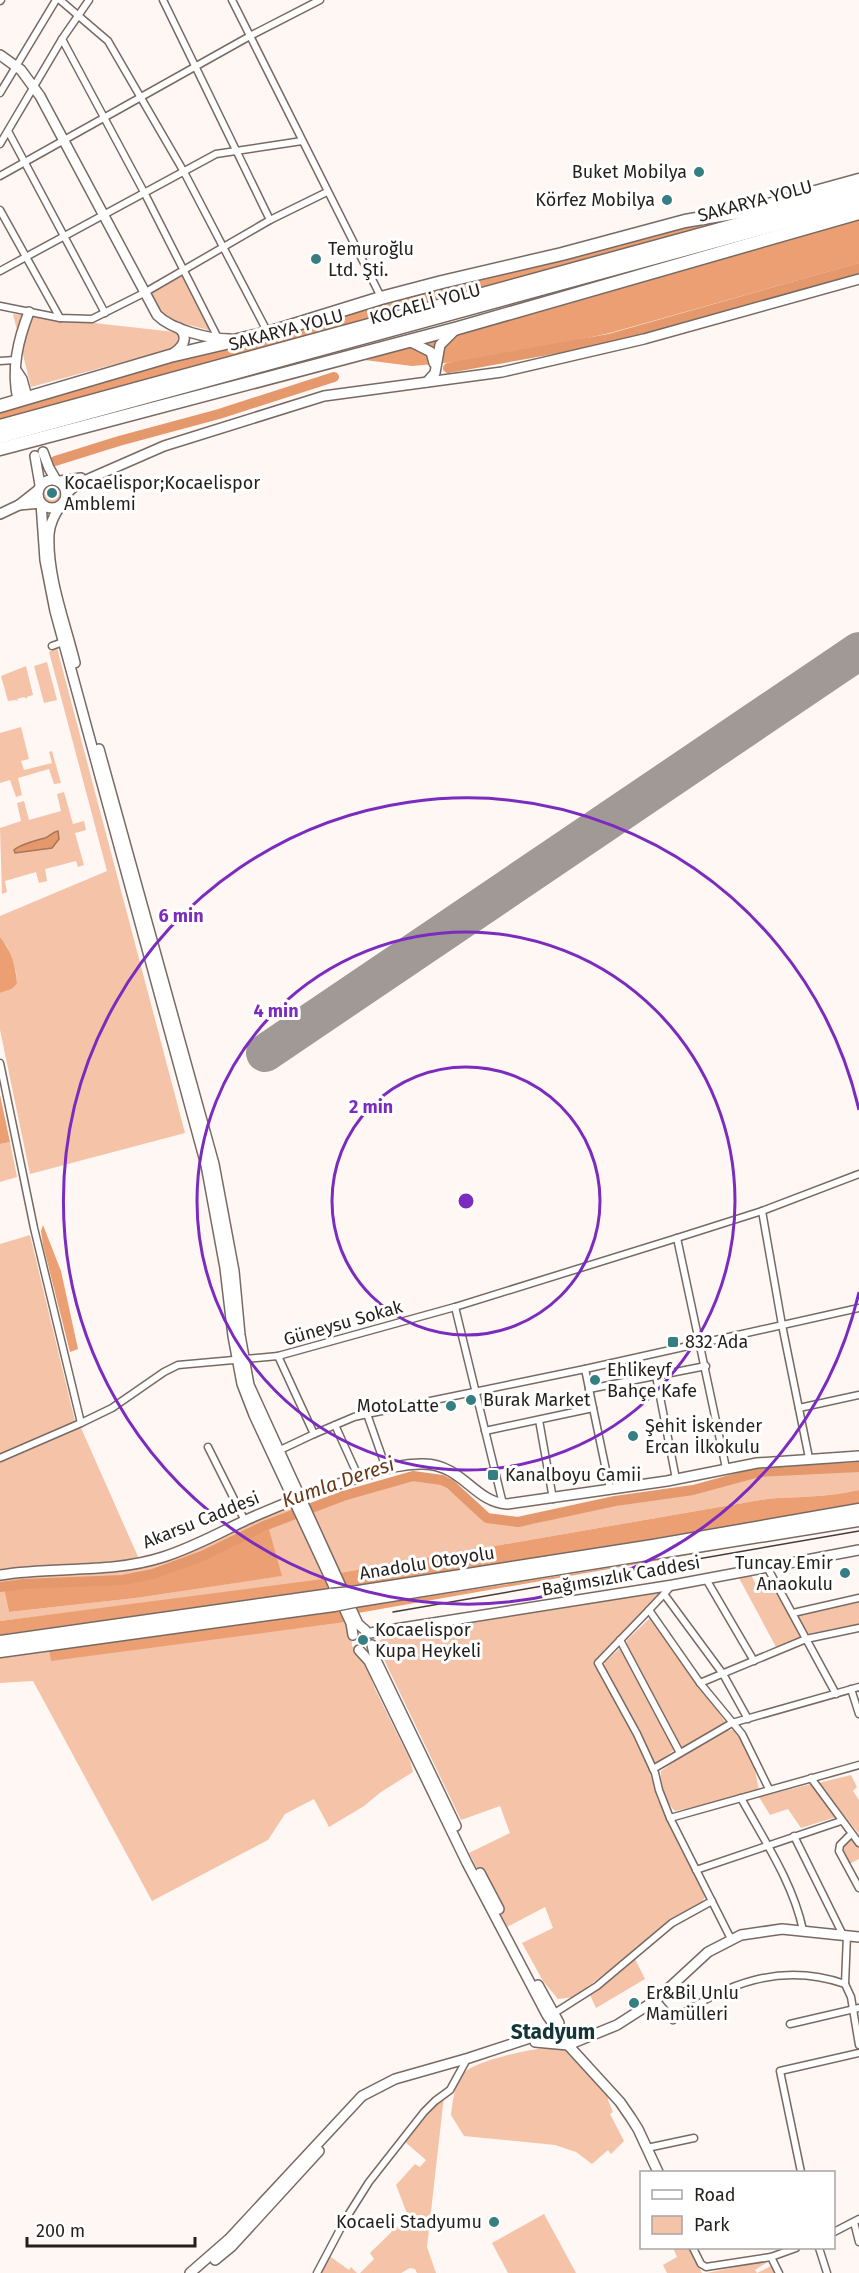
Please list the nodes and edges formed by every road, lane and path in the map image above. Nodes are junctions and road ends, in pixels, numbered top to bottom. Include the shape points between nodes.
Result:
1 (56, 0) edge
2 (60, 0) edge
3 (90, 0) edge
4 (163, 0) edge
5 (232, 0) edge
6 (320, 0) edge
7 (77, 15) junction
8 (250, 36) junction
9 (62, 39) junction
10 (0, 55) edge
11 (16, 66) junction
12 (196, 68) junction
13 (33, 86) junction
14 (0, 93) edge
15 (142, 98) junction
16 (103, 118) junction
17 (8, 131) junction
18 (64, 140) junction
19 (302, 141) junction
20 (0, 144) edge
21 (238, 150) junction
22 (24, 162) junction
23 (183, 172) junction
24 (0, 176) edge
25 (859, 180) edge
26 (859, 191) edge
27 (327, 192) junction
28 (145, 194) junction
29 (859, 202) edge
30 (0, 210) edge
31 (859, 213) edge
32 (105, 215) junction
33 (270, 220) junction
34 (64, 236) junction
35 (224, 247) junction
36 (26, 258) junction
37 (184, 270) junction
38 (0, 271) edge
39 (859, 279) edge
40 (144, 292) junction
41 (381, 298) junction
42 (0, 306) edge
43 (29, 312) junction
44 (105, 313) junction
45 (60, 318) junction
46 (458, 328) junction
47 (183, 329) junction
48 (268, 333) junction
49 (218, 338) junction
50 (242, 340) junction
51 (408, 340) junction
52 (170, 356) junction
53 (0, 361) edge
54 (16, 365) junction
55 (425, 380) junction
56 (23, 399) junction
57 (0, 406) edge
58 (0, 426) edge
59 (0, 437) edge
60 (0, 450) edge
61 (58, 481) junction
62 (39, 488) junction
63 (66, 494) junction
64 (41, 503) junction
65 (62, 504) junction
66 (19, 505) junction
67 (0, 514) edge
68 (63, 642) junction
69 (52, 646) dead end
70 (0, 1064) edge
71 (859, 1174) edge
72 (762, 1211) junction
73 (677, 1238) junction
74 (455, 1307) junction
75 (859, 1308) edge
76 (782, 1325) junction
77 (701, 1344) junction
78 (278, 1356) junction
79 (241, 1359) junction
80 (706, 1366) junction
81 (585, 1370) junction
82 (657, 1376) junction
83 (589, 1389) junction
84 (476, 1392) junction
85 (859, 1395) edge
86 (593, 1408) junction
87 (799, 1408) junction
88 (367, 1414) junction
89 (539, 1420) junction
90 (81, 1423) junction
91 (335, 1425) junction
92 (485, 1431) junction
93 (314, 1434) junction
94 (208, 1447) dead end
95 (278, 1451) junction
96 (859, 1456) edge
97 (0, 1458) edge
98 (809, 1458) junction
99 (386, 1468) junction
100 (726, 1468) junction
101 (359, 1478) junction
102 (676, 1479) junction
103 (610, 1489) junction
104 (296, 1498) junction
105 (553, 1498) junction
106 (503, 1504) junction
107 (859, 1510) edge
108 (859, 1520) edge
109 (245, 1521) junction
110 (318, 1544) junction
111 (859, 1550) edge
112 (767, 1568) junction
113 (0, 1575) edge
114 (706, 1579) junction
115 (673, 1585) junction
116 (664, 1594) junction
117 (353, 1597) junction
118 (859, 1598) edge
119 (333, 1600) junction
120 (649, 1610) junction
121 (793, 1613) junction
122 (859, 1628) edge
123 (353, 1635) junction
124 (370, 1637) junction
125 (807, 1639) junction
126 (620, 1640) junction
127 (0, 1642) edge
128 (359, 1650) junction
129 (0, 1651) edge
130 (754, 1661) junction
131 (723, 1674) junction
132 (700, 1683) junction
133 (859, 1687) edge
134 (851, 1689) junction
135 (836, 1694) junction
136 (859, 1714) edge
137 (748, 1719) junction
138 (732, 1723) junction
139 (680, 1753) junction
140 (859, 1766) edge
141 (653, 1769) junction
142 (811, 1778) junction
143 (770, 1789) junction
144 (741, 1798) junction
145 (670, 1818) junction
146 (841, 1821) junction
147 (851, 1834) junction
148 (794, 1836) junction
149 (859, 1843) edge
150 (767, 1845) junction
151 (470, 1861) junction
152 (696, 1870) junction
153 (859, 1888) edge
154 (712, 1902) junction
155 (803, 1930) junction
156 (845, 1935) junction
157 (859, 1937) edge
158 (731, 1939) junction
159 (845, 1984) junction
160 (656, 2000) junction
161 (856, 2008) edge
162 (550, 2014) junction
163 (790, 2024) dead end
164 (560, 2029) junction
165 (535, 2040) junction
166 (570, 2044) junction
167 (859, 2045) edge
168 (859, 2053) edge
169 (466, 2062) junction
170 (694, 2138) dead end
171 (649, 2147) junction
172 (659, 2171) edge
173 (801, 2171) edge
174 (857, 2221) edge
175 (835, 2232) edge
176 (859, 2242) edge
177 (694, 2249) edge
178 (791, 2249) edge
179 (820, 2249) edge
180 (771, 2257) junction
181 (190, 2273) edge
182 (199, 2273) edge
183 (317, 2273) edge
184 (778, 2273) edge
185 (827, 2273) edge

1 - 11 street
2 - 7 street
3 - 7 street
4 - 12 street
5 - 8 street
6 - 8 street
7 - 9 street
7 - 15 street via 108,41
8 - 12 street
8 - 19 street
9 - 13 street
9 - 16 street
10 - 11 main road
11 - 13 main road
11 - 14 street
12 - 15 street
12 - 21 street
13 - 17 street
13 - 18 main road
15 - 16 street
15 - 23 street
16 - 18 street
16 - 28 street
17 - 20 street
17 - 22 street
18 - 22 street
18 - 32 main road
19 - 21 street
19 - 27 street
21 - 23 street via 216,154
21 - 33 street
22 - 24 street
22 - 34 street
23 - 28 street
23 - 35 street
25 - 41 highway via 750,210 688,221
26 - 58 highway, SAKARYA YOLU
27 - 33 street
27 - 41 street
28 - 32 street
28 - 37 street
29 - 59 highway, KOCAELİ YOLU
30 - 36 street
31 - 46 highway
32 - 34 street
32 - 40 main road
33 - 35 street
34 - 36 street
34 - 44 street
35 - 37 street
35 - 48 street
36 - 38 street
36 - 45 street
37 - 40 street
37 - 49 street
39 - 55 main road via 644,339 502,372
40 - 44 street
40 - 47 main road via 161,319
41 - 48 highway
42 - 43 street
43 - 45 street
43 - 54 main road
44 - 45 street via 89,320
46 - 51 highway
46 - 55 main road via 440,345 435,373
47 - 49 main road
47 - 52 main road via 184,342
48 - 50 highway
49 - 50 main road
50 - 52 highway
51 - 55 main road via 434,356 433,371
51 - 60 highway
52 - 56 highway
53 - 54 street
54 - 56 main road
55 - 61 main road via 313,396 176,437 78,479
55 - 63 main road via 324,396 175,442 77,484
56 - 57 highway
61 - 62 main road via 48,480
61 - 62 main road via 39,454
61 - 63 main road
62 - 64 main road
62 - 66 main road
63 - 65 main road
64 - 65 main road via 49,508
64 - 66 main road
64 - 68 main road via 48,577
65 - 79 main road via 49,533 56,584 214,1164 234,1271
66 - 67 main road
68 - 69 street
68 - 79 main road via 206,1165
70 - 90 street
71 - 72 street, Güneysu Sokak
72 - 73 street, Güneysu Sokak
72 - 76 street
73 - 74 street, Güneysu Sokak
73 - 77 street
74 - 78 street, Güneysu Sokak
74 - 84 street
75 - 76 street
76 - 77 street
76 - 87 street
77 - 80 street
77 - 81 street
78 - 79 street
78 - 93 street, Güneysu Sokak
79 - 90 street via 178,1365 112,1408
79 - 95 main road
79 - 104 main road via 242,1384 254,1415
80 - 82 street
80 - 100 street
81 - 83 street
81 - 84 street
82 - 83 street
82 - 102 street
83 - 86 street
84 - 88 street
84 - 92 street
85 - 87 street
86 - 89 street
86 - 103 street
87 - 98 street
88 - 91 street
88 - 99 street
89 - 92 street
89 - 105 street
90 - 97 street
91 - 93 street
91 - 101 street
92 - 106 street
93 - 95 street
94 - 109 street
95 - 104 main road
96 - 98 main road
98 - 100 main road
99 - 101 main road, Akarsu Caddesi
99 - 106 main road, Akarsu Caddesi via 425,1464 444,1467 491,1501
100 - 102 main road
101 - 104 main road, Akarsu Caddesi
102 - 103 main road
103 - 105 main road
104 - 109 main road, Akarsu Caddesi
104 - 110 main road
105 - 106 main road
107 - 117 highway, Anadolu Otoyolu
108 - 117 highway, Anadolu Otoyolu
109 - 113 main road, Akarsu Caddesi via 153,1560
110 - 123 main road
110 - 124 main road via 357,1621
111 - 112 main road, Bağımsızlık Caddesi
112 - 114 main road, Bağımsızlık Caddesi
112 - 121 street
114 - 115 main road, Bağımsızlık Caddesi
114 - 130 street
115 - 116 street
115 - 124 main road, Bağımsızlık Caddesi
116 - 120 street
116 - 131 street
117 - 119 highway, Anadolu Otoyolu, bridge
118 - 121 street
119 - 127 highway, Anadolu Otoyolu
119 - 129 highway, Anadolu Otoyolu
120 - 126 street
120 - 132 street
121 - 125 street
122 - 125 street
123 - 124 main road via 357,1631
123 - 128 main road via 352,1643
124 - 128 main road via 366,1650
124 - 151 main road via 375,1658
125 - 130 street
125 - 135 street
126 - 139 street
126 - 141 street via 598,1663
128 - 151 main road via 369,1661
130 - 131 street
131 - 132 street
131 - 137 street
132 - 138 street
133 - 134 street
134 - 135 street
134 - 136 street
135 - 137 street
137 - 138 street
138 - 139 street
138 - 143 street via 742,1734
139 - 141 street
140 - 142 street
141 - 145 street
142 - 143 street
142 - 146 street
143 - 144 street
144 - 145 street
144 - 150 street
145 - 152 street
146 - 147 street
146 - 148 street
147 - 149 street
147 - 153 street via 839,1851
148 - 150 street
148 - 156 street
150 - 152 street
150 - 155 street via 795,1903
151 - 162 main road
152 - 154 street
154 - 158 street
154 - 162 street via 672,1923 597,1986
155 - 156 main road
155 - 158 main road via 766,1931
156 - 157 main road
156 - 159 street
158 - 160 main road via 704,1955
159 - 160 street via 793,1974 764,1977 728,1988 673,2020
159 - 161 street
160 - 166 main road via 617,2025
161 - 163 street
161 - 167 street
162 - 164 main road
162 - 165 main road
164 - 165 main road
164 - 166 main road
165 - 166 main road
165 - 169 main road
166 - 171 main road via 623,2101 641,2126
168 - 173 street via 780,2071
169 - 181 main road via 395,2079 362,2096 229,2239
169 - 182 main road via 392,2085 362,2104 232,2246
169 - 183 street via 450,2090 424,2112 369,2182
170 - 171 street
171 - 172 main road
174 - 175 street
174 - 176 street
177 - 180 street via 706,2267
178 - 180 street
179 - 185 street
180 - 184 street

